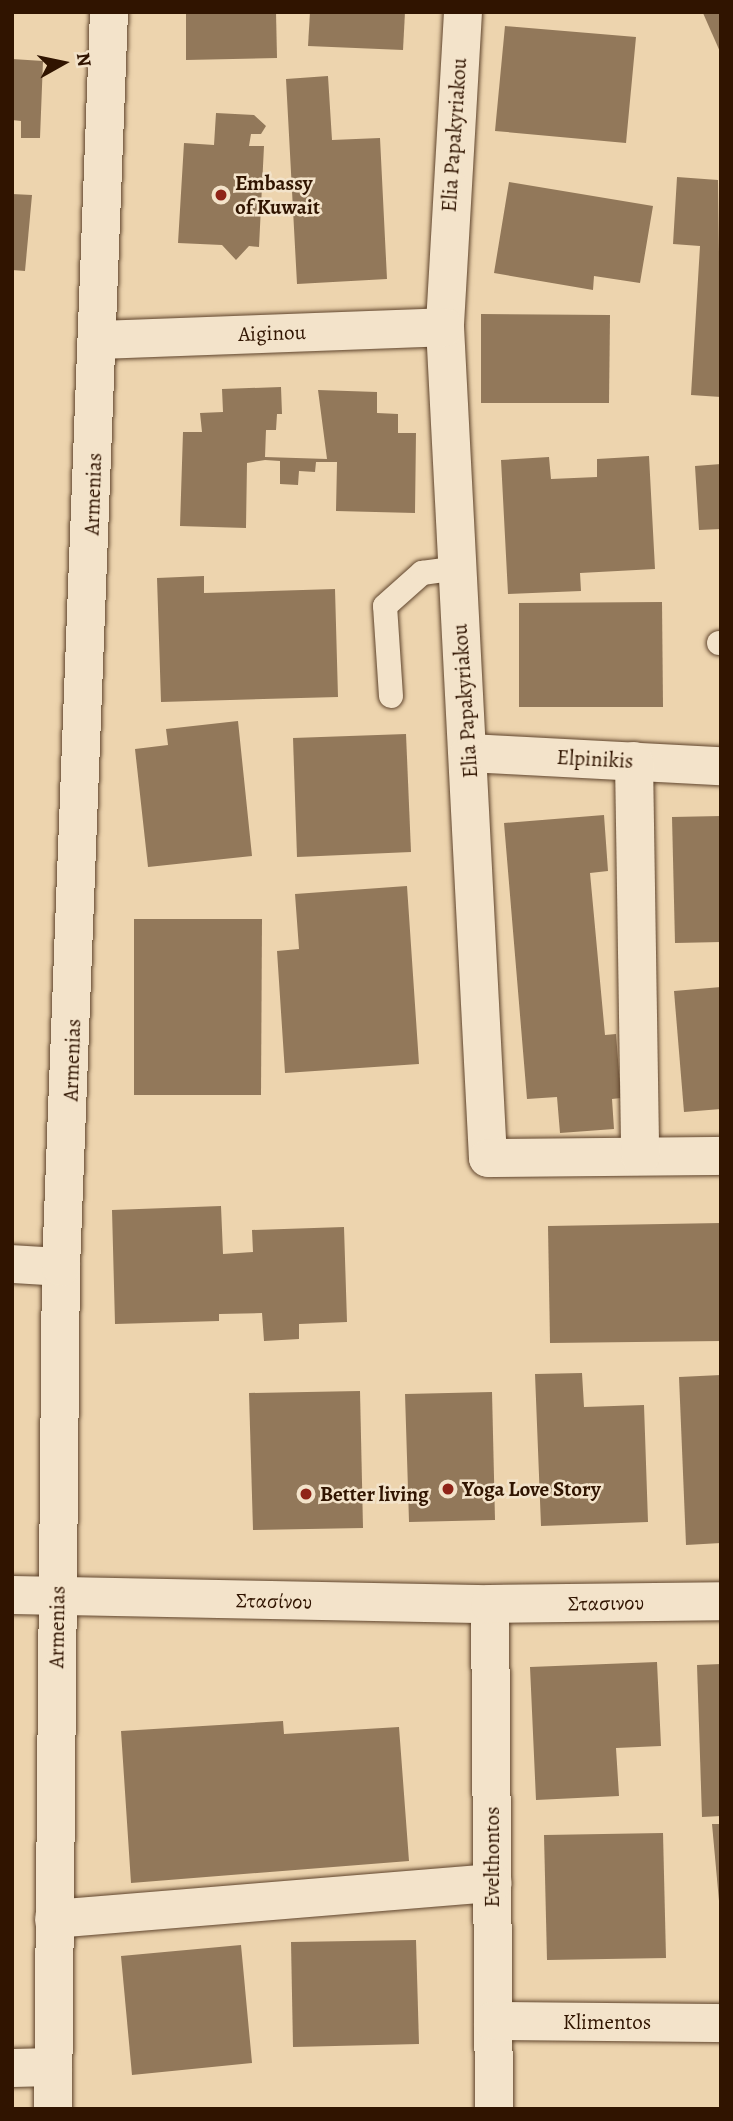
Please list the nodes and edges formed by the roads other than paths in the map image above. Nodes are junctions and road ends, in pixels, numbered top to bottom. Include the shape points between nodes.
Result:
1 (109, 12) edge
2 (463, 12) edge
3 (444, 327) junction
4 (99, 340) junction
5 (456, 568) junction
6 (391, 696) dead end
7 (469, 753) junction
8 (634, 761) junction
9 (721, 766) edge
10 (640, 1156) junction
11 (721, 1156) edge
12 (12, 1264) edge
13 (61, 1267) junction
14 (12, 1595) edge
15 (57, 1597) junction
16 (721, 1601) edge
17 (490, 1604) junction
18 (493, 1883) junction
19 (54, 1919) junction
20 (493, 2021) junction
21 (721, 2023) edge
22 (53, 2067) junction
23 (12, 2068) edge
24 (53, 2109) edge
25 (494, 2109) edge

1 - 4 street, Armenias
2 - 3 street, Elia Papakyriakou
3 - 4 street, Aiginou
3 - 5 street, Elia Papakyriakou
4 - 13 street, Armenias
5 - 6 lane via 422,573 385,606
5 - 7 street, Elia Papakyriakou
7 - 8 street, Elpinikis
7 - 10 street, Elia Papakyriakou via 488,1158
8 - 9 street, Elpinikis
8 - 10 street
10 - 11 street, Elia Papakyriakou
12 - 13 street
13 - 15 street, Armenias
14 - 15 street
15 - 17 street, Στασίνου
15 - 19 street, Armenias
16 - 17 street, Στασινου
17 - 18 street, Evelthontos
18 - 19 street
18 - 20 street, Evelthontos
19 - 22 street, Armenias
20 - 21 street, Klimentos
20 - 25 street, Evelthontos
22 - 23 street
22 - 24 street, Armenias

